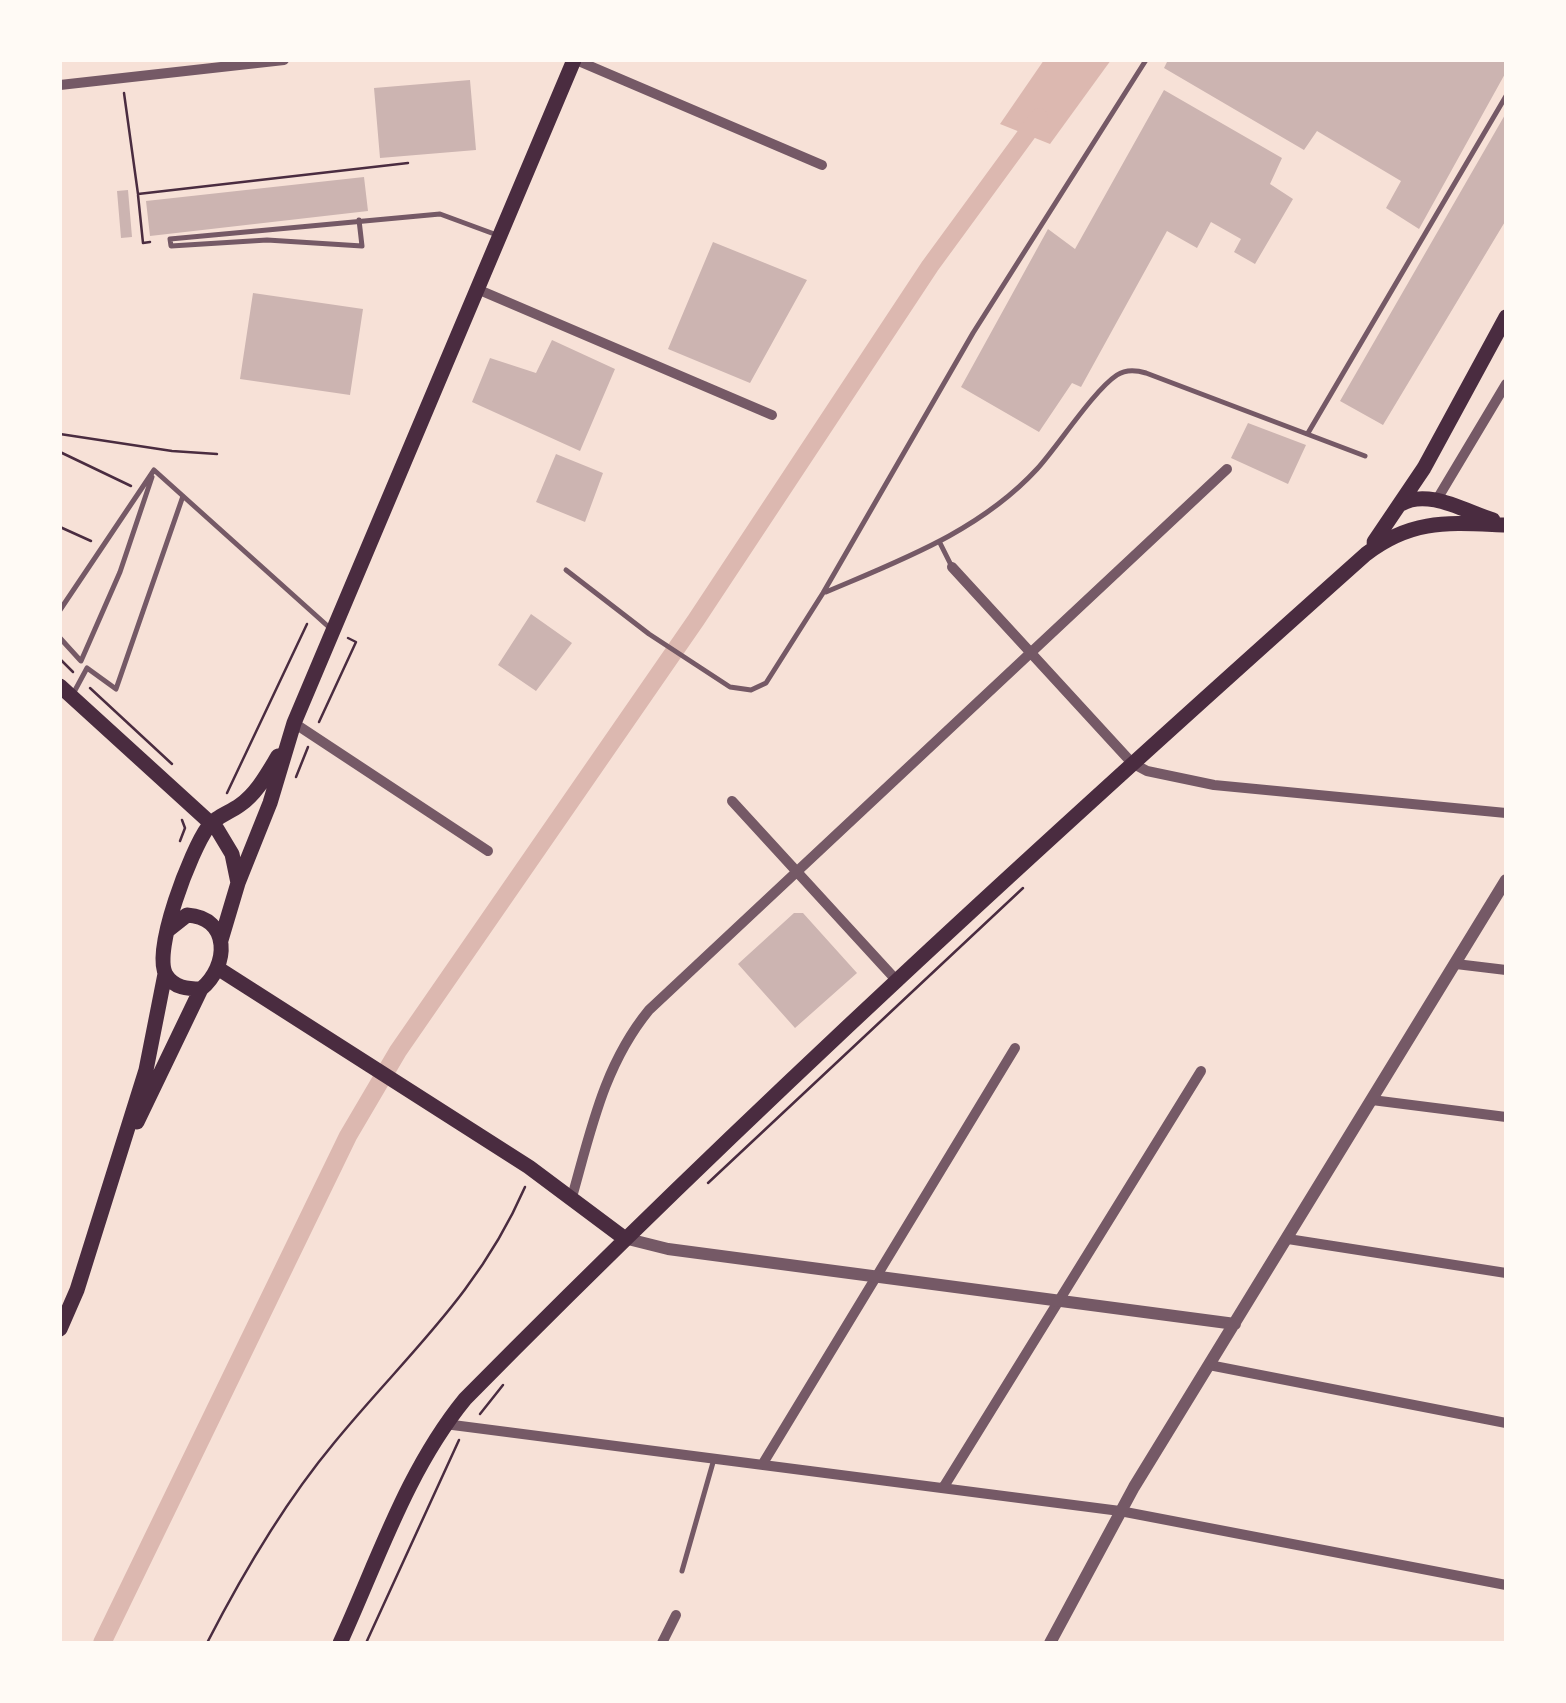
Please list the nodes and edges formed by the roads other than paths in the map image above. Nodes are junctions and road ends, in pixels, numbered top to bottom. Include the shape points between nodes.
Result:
1 (144, 60) edge
2 (284, 60) edge
3 (575, 60) edge
4 (1146, 60) edge
5 (139, 76) junction
6 (60, 85) edge
7 (1506, 96) edge
8 (822, 165) dead end
9 (359, 220) junction
10 (500, 236) junction
11 (478, 289) junction
12 (1506, 317) edge
13 (1506, 384) edge
14 (772, 415) dead end
15 (1308, 433) junction
16 (1365, 456) dead end
17 (1227, 469) dead end
18 (154, 470) junction
19 (1416, 487) junction
20 (182, 496) junction
21 (1439, 496) junction
22 (1462, 509) junction
23 (1442, 524) junction
24 (1506, 525) edge
25 (940, 544) junction
26 (1366, 554) junction
27 (952, 567) joint
28 (566, 570) dead end
29 (823, 593) junction
30 (60, 610) edge
31 (333, 631) junction
32 (60, 638) edge
33 (1030, 653) junction
34 (81, 661) junction
35 (87, 668) junction
36 (66, 691) edge
37 (294, 723) junction
38 (287, 742) junction
39 (1132, 763) junction
40 (732, 800) dead end
41 (1506, 813) edge
42 (210, 823) junction
43 (488, 851) dead end
44 (799, 872) junction
45 (1506, 880) edge
46 (238, 883) junction
47 (168, 930) junction
48 (222, 940) junction
49 (1456, 964) junction
50 (219, 968) junction
51 (1506, 970) edge
52 (165, 974) junction
53 (898, 982) junction
54 (201, 988) junction
55 (1015, 1048) dead end
56 (1201, 1071) dead end
57 (1372, 1100) junction
58 (1506, 1117) edge
59 (118, 1162) junction
60 (572, 1197) junction
61 (624, 1238) junction
62 (1288, 1239) junction
63 (1506, 1273) edge
64 (875, 1276) junction
65 (77, 1290) junction
66 (1059, 1301) junction
67 (60, 1307) edge
68 (1234, 1324) junction
69 (60, 1328) edge
70 (1209, 1366) junction
71 (1506, 1423) edge
72 (444, 1424) junction
73 (714, 1459) junction
74 (762, 1465) junction
75 (943, 1488) junction
76 (1120, 1511) junction
77 (682, 1571) dead end
78 (1506, 1585) edge
79 (676, 1615) dead end
80 (340, 1643) edge
81 (662, 1643) edge
82 (1050, 1643) edge

1 - 5 street
2 - 5 street
3 - 8 street
3 - 10 main road
4 - 29 lane via 973,333
5 - 6 street
7 - 15 lane
9 - 9 lane via 170,239 171,246 267,240 362,246
9 - 10 lane via 440,214
10 - 11 main road
11 - 14 street
11 - 31 main road
12 - 19 main road
13 - 21 street
15 - 16 lane
15 - 25 lane via 1125,371 1012,494
17 - 33 street
18 - 20 lane
18 - 30 lane
18 - 34 lane
19 - 21 main road
19 - 22 main road
19 - 23 main road via 1420,515
19 - 26 main road
20 - 31 lane
20 - 35 lane via 116,689
21 - 22 main road
22 - 24 main road
23 - 24 main road
23 - 26 main road via 1398,532
25 - 27 lane
25 - 29 lane
26 - 39 main road
27 - 33 street
28 - 29 lane via 649,634 736,688 770,680
31 - 37 main road
32 - 34 lane
33 - 39 street
33 - 44 street
34 - 35 lane
35 - 36 lane
36 - 42 main road
37 - 38 main road
37 - 43 street
38 - 42 main road via 248,799
38 - 46 main road
39 - 41 street via 1214,785
39 - 53 main road
40 - 44 street
42 - 46 main road via 232,854
42 - 47 main road
44 - 53 street
44 - 60 street via 634,1028 603,1086
45 - 49 street
46 - 48 main road
47 - 48 main road via 198,916 214,924
47 - 52 main road
48 - 50 main road
49 - 51 street
49 - 57 street
50 - 54 main road
50 - 60 main road
52 - 54 main road via 180,987
52 - 59 main road
53 - 61 main road
54 - 59 main road
55 - 64 street
56 - 66 street
57 - 58 street
57 - 62 street
59 - 65 main road
60 - 61 main road
61 - 64 street
61 - 72 main road
62 - 63 street
62 - 68 street
64 - 66 street
64 - 74 street
65 - 67 street
65 - 69 main road
66 - 68 street
66 - 75 street
68 - 70 street
70 - 71 street
70 - 76 street
72 - 73 street
72 - 80 main road
73 - 74 street
73 - 77 lane
74 - 75 street
75 - 76 street
76 - 78 street
76 - 82 street
79 - 81 street

